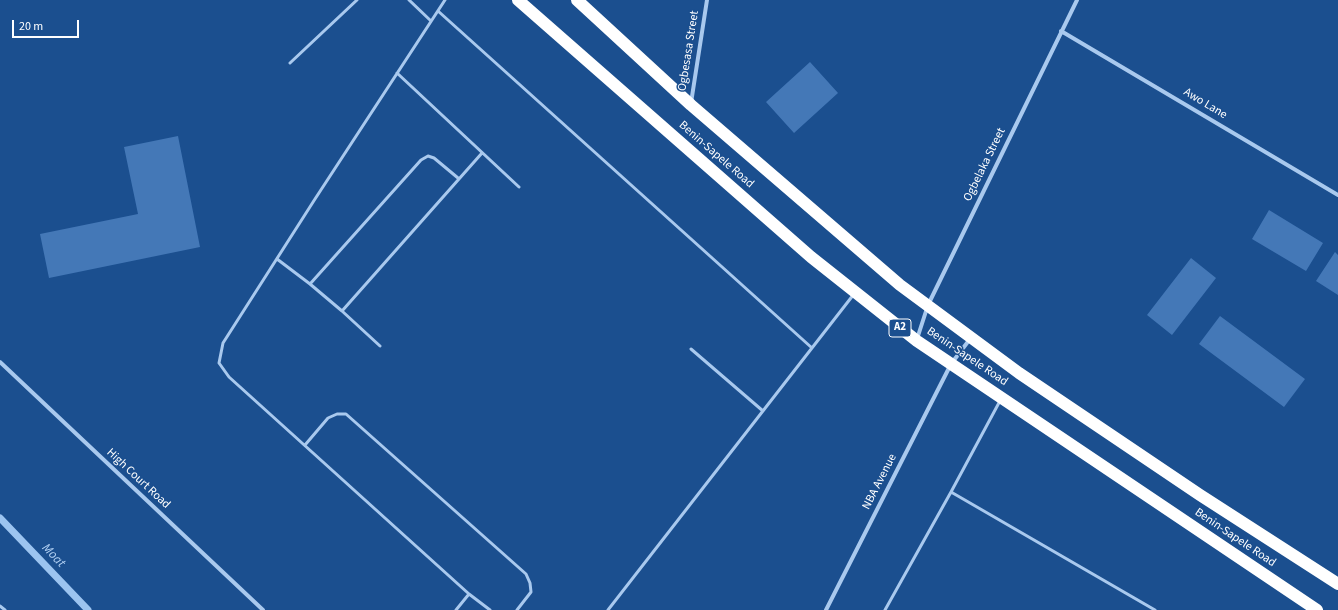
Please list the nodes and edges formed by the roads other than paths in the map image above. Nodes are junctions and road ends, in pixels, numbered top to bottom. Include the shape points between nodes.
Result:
1 (357, 0) edge
2 (409, 0) edge
3 (445, 0) edge
4 (518, 0) edge
5 (577, 0) edge
6 (707, 0) edge
7 (1077, 0) edge
8 (438, 11) junction
9 (431, 21) junction
10 (1061, 31) junction
11 (290, 63) dead end
12 (397, 73) junction
13 (691, 105) junction
14 (482, 152) junction
15 (458, 178) junction
16 (519, 187) dead end
17 (1338, 195) edge
18 (277, 260) junction
19 (310, 284) junction
20 (856, 293) junction
21 (928, 305) junction
22 (342, 311) junction
23 (971, 337) junction
24 (917, 341) junction
25 (380, 346) dead end
26 (812, 348) junction
27 (691, 349) dead end
28 (0, 362) edge
29 (951, 364) junction
30 (1001, 398) junction
31 (763, 411) junction
32 (305, 445) junction
33 (951, 492) junction
34 (1338, 584) edge
35 (469, 594) junction
36 (0, 606) edge
37 (5, 610) edge
38 (263, 610) edge
39 (456, 610) edge
40 (490, 610) edge
41 (517, 610) edge
42 (608, 610) edge
43 (826, 610) edge
44 (885, 610) edge
45 (1155, 610) edge
46 (1317, 610) edge

1 - 11 lane
2 - 9 lane
3 - 8 lane
4 - 20 highway, Benin-Sapele Road / A2 via 811,257
5 - 13 highway, Benin-Sapele Road
6 - 13 street, Ogbesasa Street
7 - 10 street, Ogbelaka Street
8 - 9 lane
8 - 26 lane
9 - 12 lane
10 - 17 street, Awo Lane
10 - 21 street, Ogbelaka Street
12 - 14 lane
12 - 18 lane
13 - 21 highway, Benin-Sapele Road via 900,285
14 - 15 lane
14 - 16 lane
15 - 19 lane via 434,158 428,156 421,160
15 - 22 lane
18 - 19 lane
18 - 32 lane via 224,343 218,363 229,377
19 - 22 lane
20 - 24 highway, Benin-Sapele Road / A2
20 - 26 lane
21 - 23 highway, Benin-Sapele Road
21 - 24 street, Ogbelaka Street
22 - 25 lane
23 - 29 street, NBA Avenue
23 - 34 highway, Benin-Sapele Road via 1019,373 1200,495
24 - 29 highway, Benin-Sapele Road / A2
26 - 31 lane
27 - 31 lane
28 - 38 street, High Court Road
29 - 30 highway, Benin-Sapele Road / A2
29 - 43 street, NBA Avenue
30 - 33 lane
30 - 46 highway, Benin-Sapele Road / A2
31 - 42 lane
32 - 35 lane
32 - 41 lane via 328,418 346,414 526,574 531,592
33 - 44 lane
33 - 45 lane
35 - 39 lane
35 - 40 lane
36 - 37 lane

